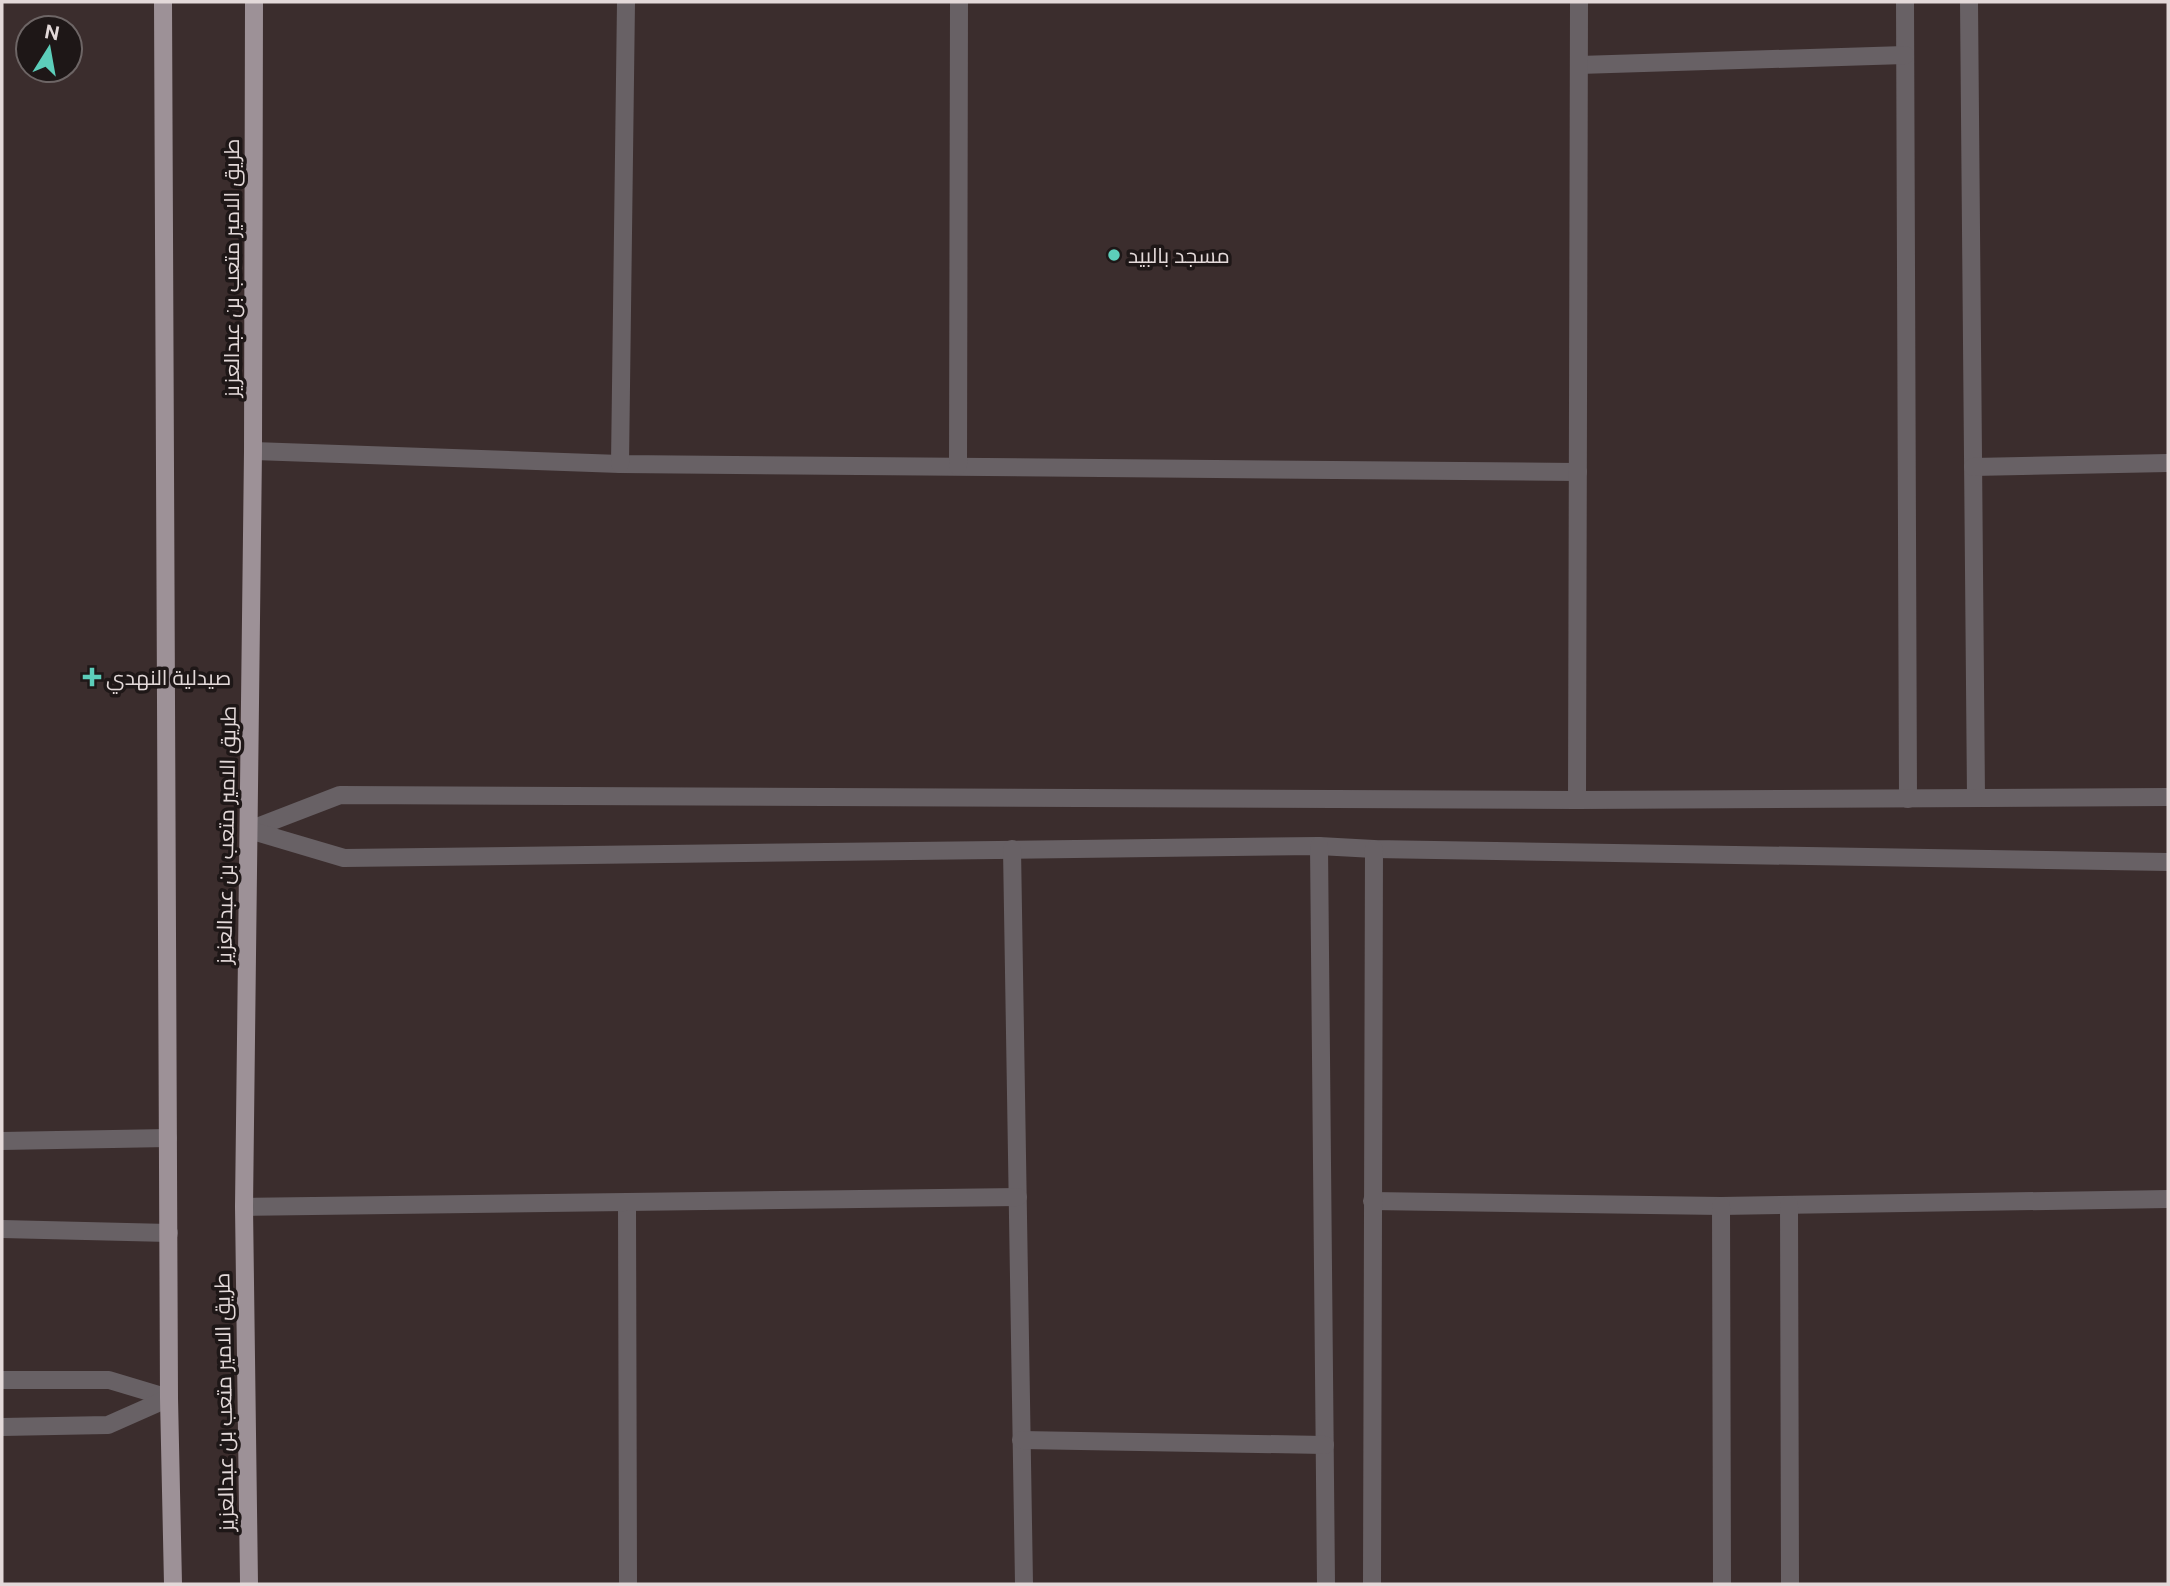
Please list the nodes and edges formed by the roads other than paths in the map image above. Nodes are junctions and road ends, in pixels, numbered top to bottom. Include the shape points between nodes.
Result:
1 (163, 2) edge
2 (254, 2) edge
3 (626, 2) edge
4 (959, 2) edge
5 (1579, 2) edge
6 (1905, 2) edge
7 (1969, 2) edge
8 (1905, 55) junction
9 (1579, 65) junction
10 (253, 451) junction
11 (2168, 463) edge
12 (621, 464) junction
13 (958, 466) junction
14 (1973, 467) junction
15 (1578, 472) junction
16 (2168, 797) edge
17 (1976, 798) junction
18 (1908, 799) junction
19 (1577, 800) junction
20 (249, 830) junction
21 (1319, 846) junction
22 (1012, 849) junction
23 (1374, 849) junction
24 (2168, 862) edge
25 (168, 1138) junction
26 (2, 1141) edge
27 (1018, 1197) junction
28 (2168, 1199) edge
29 (1372, 1201) junction
30 (627, 1203) junction
31 (1789, 1205) junction
32 (1721, 1206) junction
33 (244, 1207) junction
34 (2, 1230) edge
35 (169, 1233) junction
36 (2, 1380) edge
37 (169, 1398) junction
38 (2, 1427) edge
39 (1021, 1440) junction
40 (1325, 1445) junction
41 (173, 1584) edge
42 (249, 1584) edge
43 (628, 1584) edge
44 (1024, 1584) edge
45 (1326, 1584) edge
46 (1372, 1584) edge
47 (1722, 1584) edge
48 (1790, 1584) edge

1 - 25 main road
2 - 10 main road, طريق الامير متعب بن عبدالعزيز
3 - 12 street
4 - 13 street
5 - 9 street
6 - 8 street
7 - 14 street
8 - 9 street
8 - 18 street
9 - 15 street
10 - 12 street
10 - 20 main road, طريق الامير متعب بن عبدالعزيز
11 - 14 street
12 - 13 street
13 - 15 street
14 - 17 street
15 - 19 street
16 - 17 street
17 - 18 street
18 - 19 street
19 - 20 street via 340,795
20 - 22 street via 344,858
20 - 33 main road, طريق الامير متعب بن عبدالعزيز
21 - 22 street
21 - 23 street
21 - 40 street
22 - 27 street
23 - 24 street
23 - 29 street
25 - 26 street
25 - 35 main road
27 - 30 street
27 - 39 street
28 - 31 street
29 - 32 street
29 - 46 street
30 - 33 street
30 - 43 street
31 - 32 street
31 - 48 street
32 - 47 street
33 - 42 main road, طريق الامير متعب بن عبدالعزيز
34 - 35 street
35 - 37 main road
36 - 37 street via 109,1380
37 - 38 street via 108,1425
37 - 41 main road
39 - 40 street
39 - 44 street
40 - 45 street

